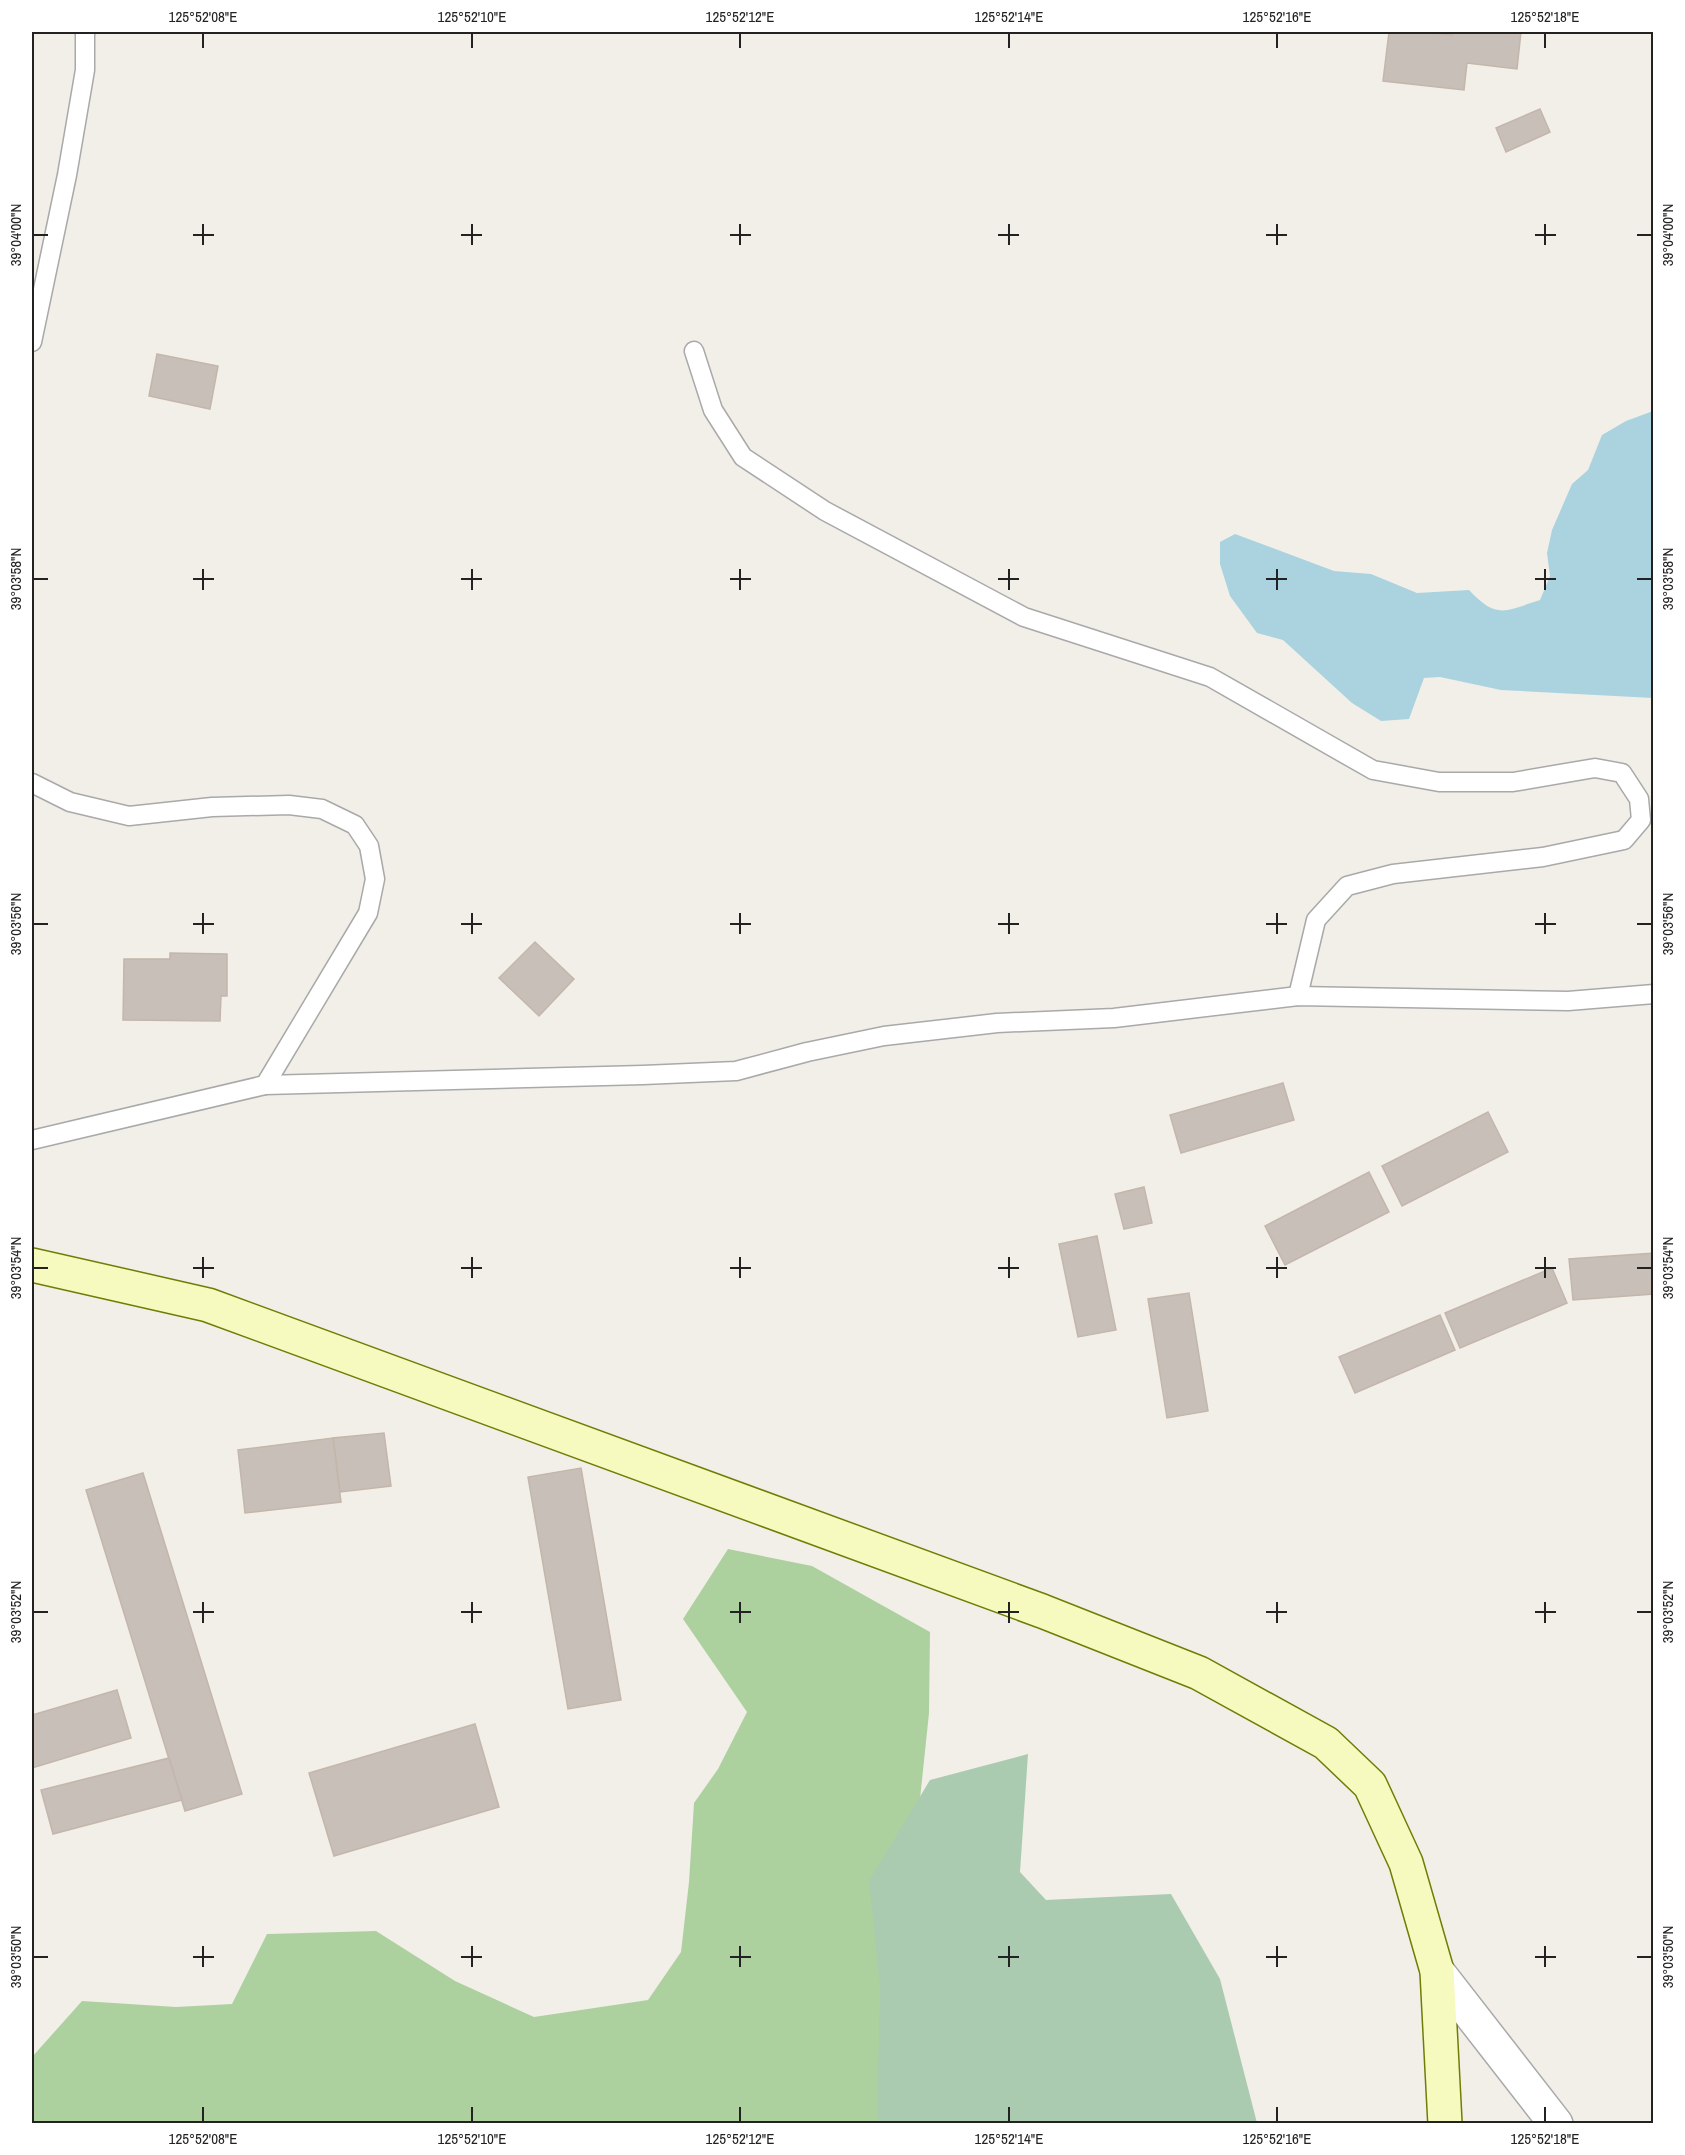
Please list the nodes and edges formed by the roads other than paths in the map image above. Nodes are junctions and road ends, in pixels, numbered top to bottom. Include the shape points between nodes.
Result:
1 (85, 32) edge
2 (32, 342) edge
3 (694, 351) dead end
4 (32, 783) edge
5 (1653, 994) edge
6 (1298, 996) junction
7 (265, 1085) junction
8 (32, 1140) edge
9 (32, 1265) edge
10 (1437, 1971) junction
11 (1445, 2124) edge
12 (1556, 2124) edge

1 - 2 lane via 83,82
3 - 6 lane via 713,410 743,457 825,511 1024,617 1210,677 1373,770 1439,782 1513,782 1595,768 1622,773 1639,799 1641,820 1624,840 1543,857 1393,874 1347,886 1316,920
4 - 7 lane via 70,802 129,816 212,807 289,805 322,809 356,825 369,846 375,879 368,913
5 - 6 lane via 1568,1001
6 - 7 lane via 1114,1017 997,1023 884,1036 736,1071
7 - 8 lane
9 - 10 street via 208,1305 1042,1611 1199,1673 1326,1743 1370,1785 1406,1863
10 - 11 street
10 - 12 street

